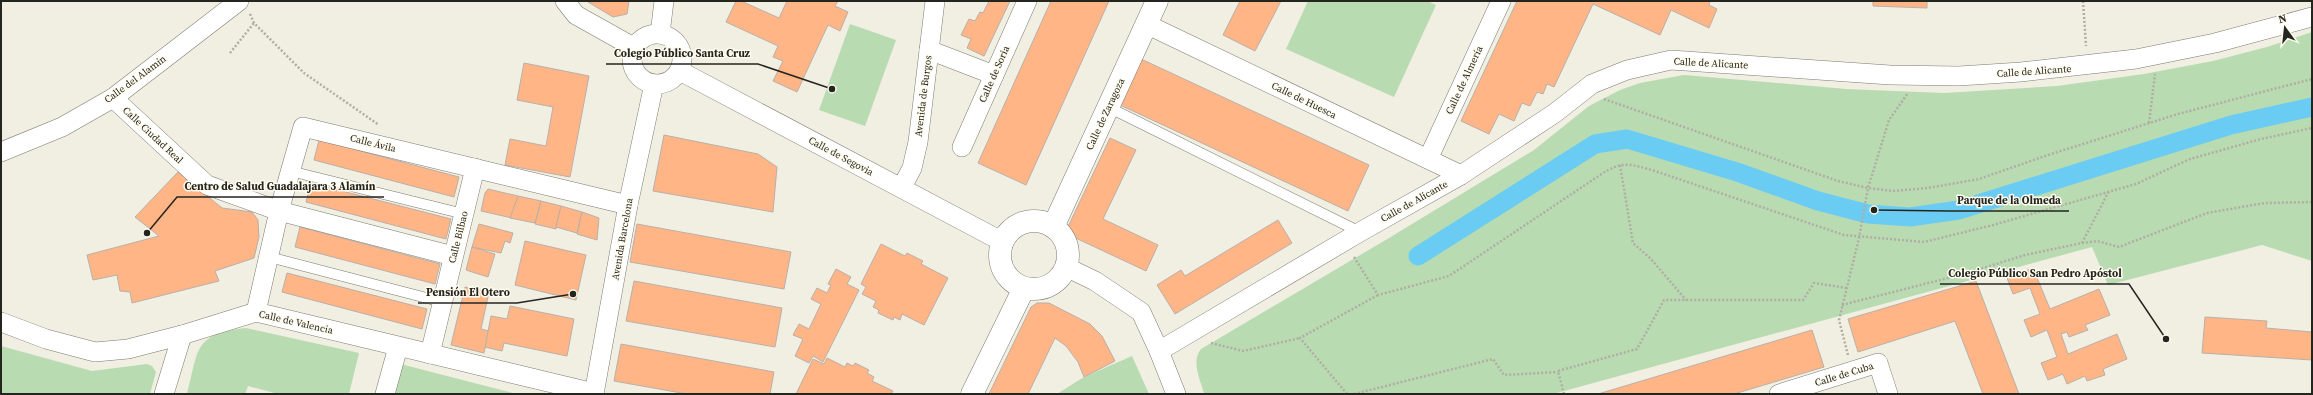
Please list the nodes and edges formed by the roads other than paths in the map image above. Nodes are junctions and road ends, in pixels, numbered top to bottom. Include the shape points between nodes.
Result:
1 (565, 1) edge
2 (664, 1) edge
3 (935, 1) edge
4 (1027, 1) edge
5 (1157, 1) edge
6 (1501, 1) edge
7 (243, 5) edge
8 (2312, 17) edge
9 (1146, 24) junction
10 (660, 34) junction
11 (635, 48) junction
12 (929, 50) junction
13 (680, 71) junction
14 (994, 75) junction
15 (654, 84) junction
16 (113, 98) junction
17 (1108, 107) junction
18 (962, 147) dead end
19 (1, 152) edge
20 (1428, 159) junction
21 (475, 168) junction
22 (290, 171) junction
23 (1462, 175) junction
24 (902, 187) junction
25 (628, 205) junction
26 (279, 211) junction
27 (464, 214) junction
28 (1053, 227) junction
29 (1352, 237) junction
30 (1003, 242) junction
31 (453, 256) junction
32 (269, 257) junction
33 (1066, 268) junction
34 (1024, 288) junction
35 (442, 302) junction
36 (256, 312) junction
37 (1, 322) edge
38 (182, 335) junction
39 (398, 347) junction
40 (1159, 351) junction
41 (430, 354) junction
42 (164, 394) edge
43 (385, 394) edge
44 (594, 394) edge
45 (972, 394) edge
46 (1176, 394) edge
47 (1779, 394) edge
48 (1888, 394) edge

1 - 11 street via 576,15
2 - 10 street
3 - 12 street, Avenida de Burgos
4 - 14 street, Calle de Soria
5 - 9 street, Calle de Zaragoza
6 - 20 street, Calle de Almería
7 - 16 street, Calle del Alamín
8 - 23 street, Calle de Alicante via 2158,54 2084,66 2021,72 1922,75 1671,60 1627,70 1592,84 1549,117
9 - 17 street, Calle de Zaragoza
9 - 20 street, Calle de Huesca
10 - 11 street via 648,36
10 - 13 street via 672,39 679,46 683,61
11 - 15 street via 632,56 635,70 642,78
12 - 14 street
12 - 24 street, Avenida de Burgos via 918,142 912,168
13 - 15 street via 662,84
13 - 24 street, Calle de Segovia
14 - 18 street, Calle de Soria
15 - 25 street, Avenida Barcelona
16 - 19 street, Calle del Alamín via 62,126
16 - 26 street, Calle Ciudad Real via 207,185
17 - 28 street, Calle de Zaragoza
17 - 29 lane
20 - 23 street, Calle de Huesca
21 - 22 street, Calle Ávila via 303,127
21 - 25 street, Calle Ávila
21 - 27 street, Calle Bilbao
22 - 26 street, Calle Ávila
22 - 27 lane
23 - 29 street, Calle de Alicante
24 - 30 street, Calle de Segovia
25 - 44 street, Avenida Barcelona
26 - 31 street, Calle Ciudad Real
26 - 32 street, Calle Ávila
27 - 31 street, Calle Bilbao
28 - 30 street via 1039,222 1024,223 1011,230
28 - 33 street via 1061,234 1067,245
29 - 40 street, Calle de Alicante
30 - 34 street via 1000,256 1003,269 1012,280
31 - 35 street, Calle Bilbao
32 - 35 lane
32 - 36 street, Calle Ávila
33 - 34 street via 1049,286
33 - 40 street via 1095,281 1141,312
34 - 45 street
35 - 41 street, Calle Bilbao
36 - 38 street, Calle de Valencia
36 - 39 street, Calle de Valencia
37 - 38 street, Calle de Valencia via 46,339 95,352 128,349
38 - 42 street
39 - 41 street, Calle de Valencia
39 - 43 street
40 - 46 street
41 - 44 street, Calle de Valencia
47 - 48 street, Calle de Cuba via 1878,363

